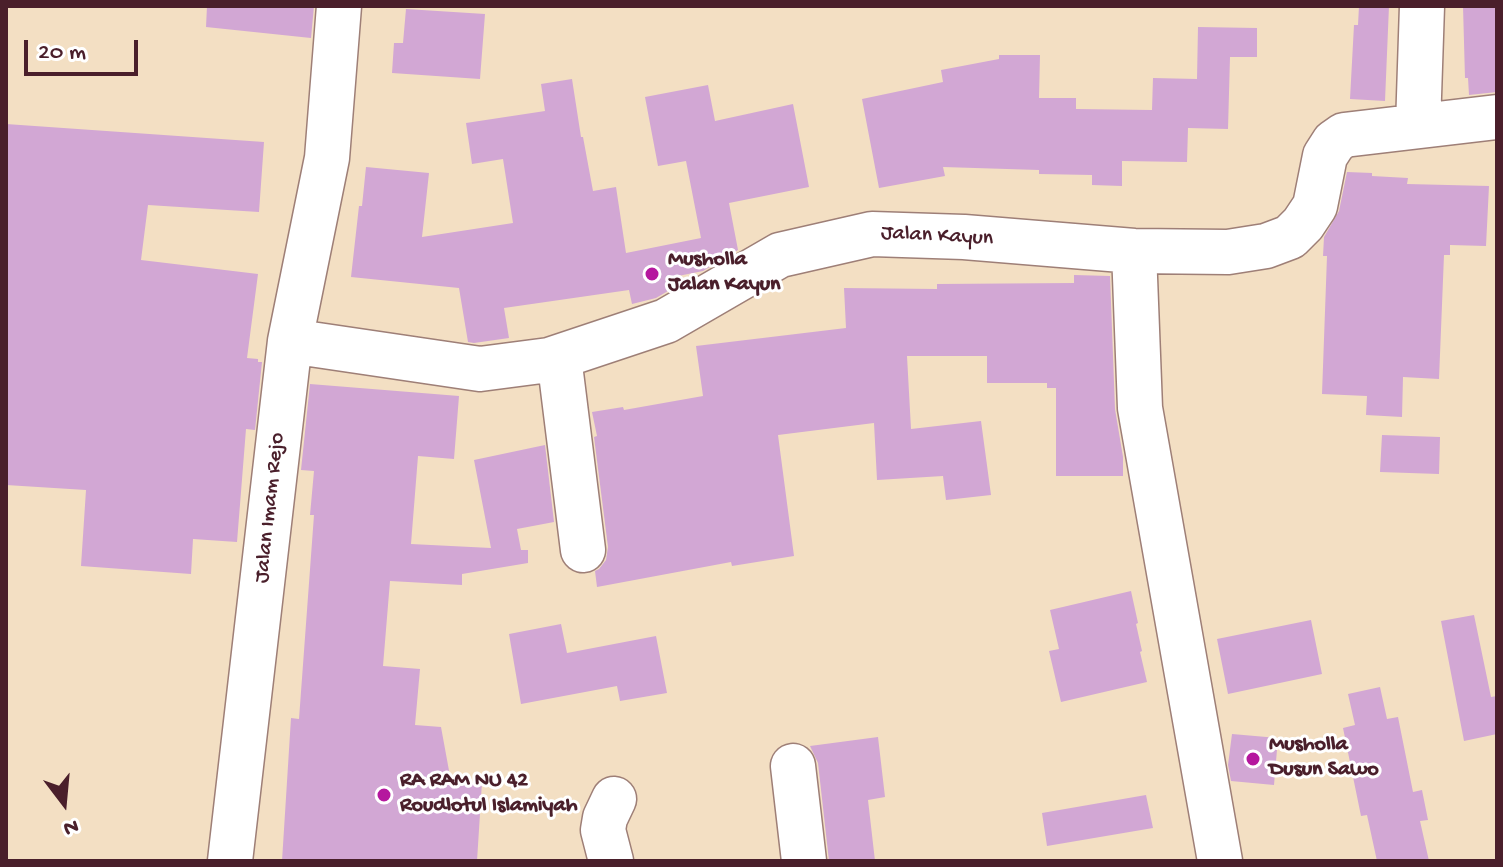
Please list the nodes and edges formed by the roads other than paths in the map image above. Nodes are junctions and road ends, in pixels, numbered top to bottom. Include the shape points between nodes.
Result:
1 (339, 6) edge
2 (1422, 6) edge
3 (1497, 117) edge
4 (1418, 126) junction
5 (1134, 251) junction
6 (290, 341) junction
7 (559, 357) junction
8 (583, 550) dead end
9 (793, 766) dead end
10 (614, 799) dead end
11 (230, 861) edge
12 (611, 861) edge
13 (804, 861) edge
14 (1220, 861) edge

1 - 6 street, Jalan Imam Rejo via 327,158
2 - 4 street
3 - 4 street, Jalan Kayun
4 - 5 street, Jalan Kayun via 1344,135 1334,142 1325,156 1315,206 1290,237 1228,252
5 - 7 street, Jalan Kayun via 872,234 780,255 666,321
5 - 14 street via 1140,408
6 - 7 street, Jalan Kayun via 480,369
6 - 11 street, Jalan Imam Rejo
7 - 8 street
9 - 13 street
10 - 12 street via 603,830

